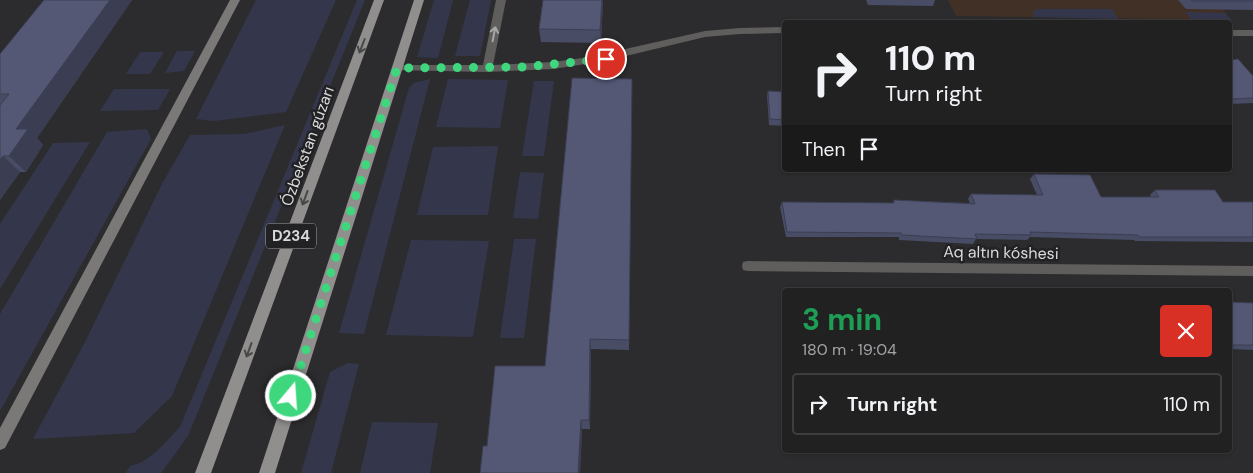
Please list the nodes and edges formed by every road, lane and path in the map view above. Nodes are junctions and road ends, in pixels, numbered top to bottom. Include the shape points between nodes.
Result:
1 (235, 0) edge
2 (379, 0) edge
3 (419, 0) edge
4 (501, 0) edge
5 (782, 30) edge
6 (1232, 33) edge
7 (1253, 33) edge
8 (397, 68) junction
9 (487, 68) junction
10 (748, 266) dead end
11 (1253, 271) edge
12 (0, 443) edge
13 (204, 473) edge
14 (267, 473) edge

1 - 12 street
2 -> 13 main road, Ózbekstan gúzarı / D234
3 - 8 main road, D234
9 -> 4 street
5 - 9 street via 695,35 598,60
6 - 7 street
8 - 9 street
8 - 14 main road, D234
10 - 11 street, Aq altın kóshesi

